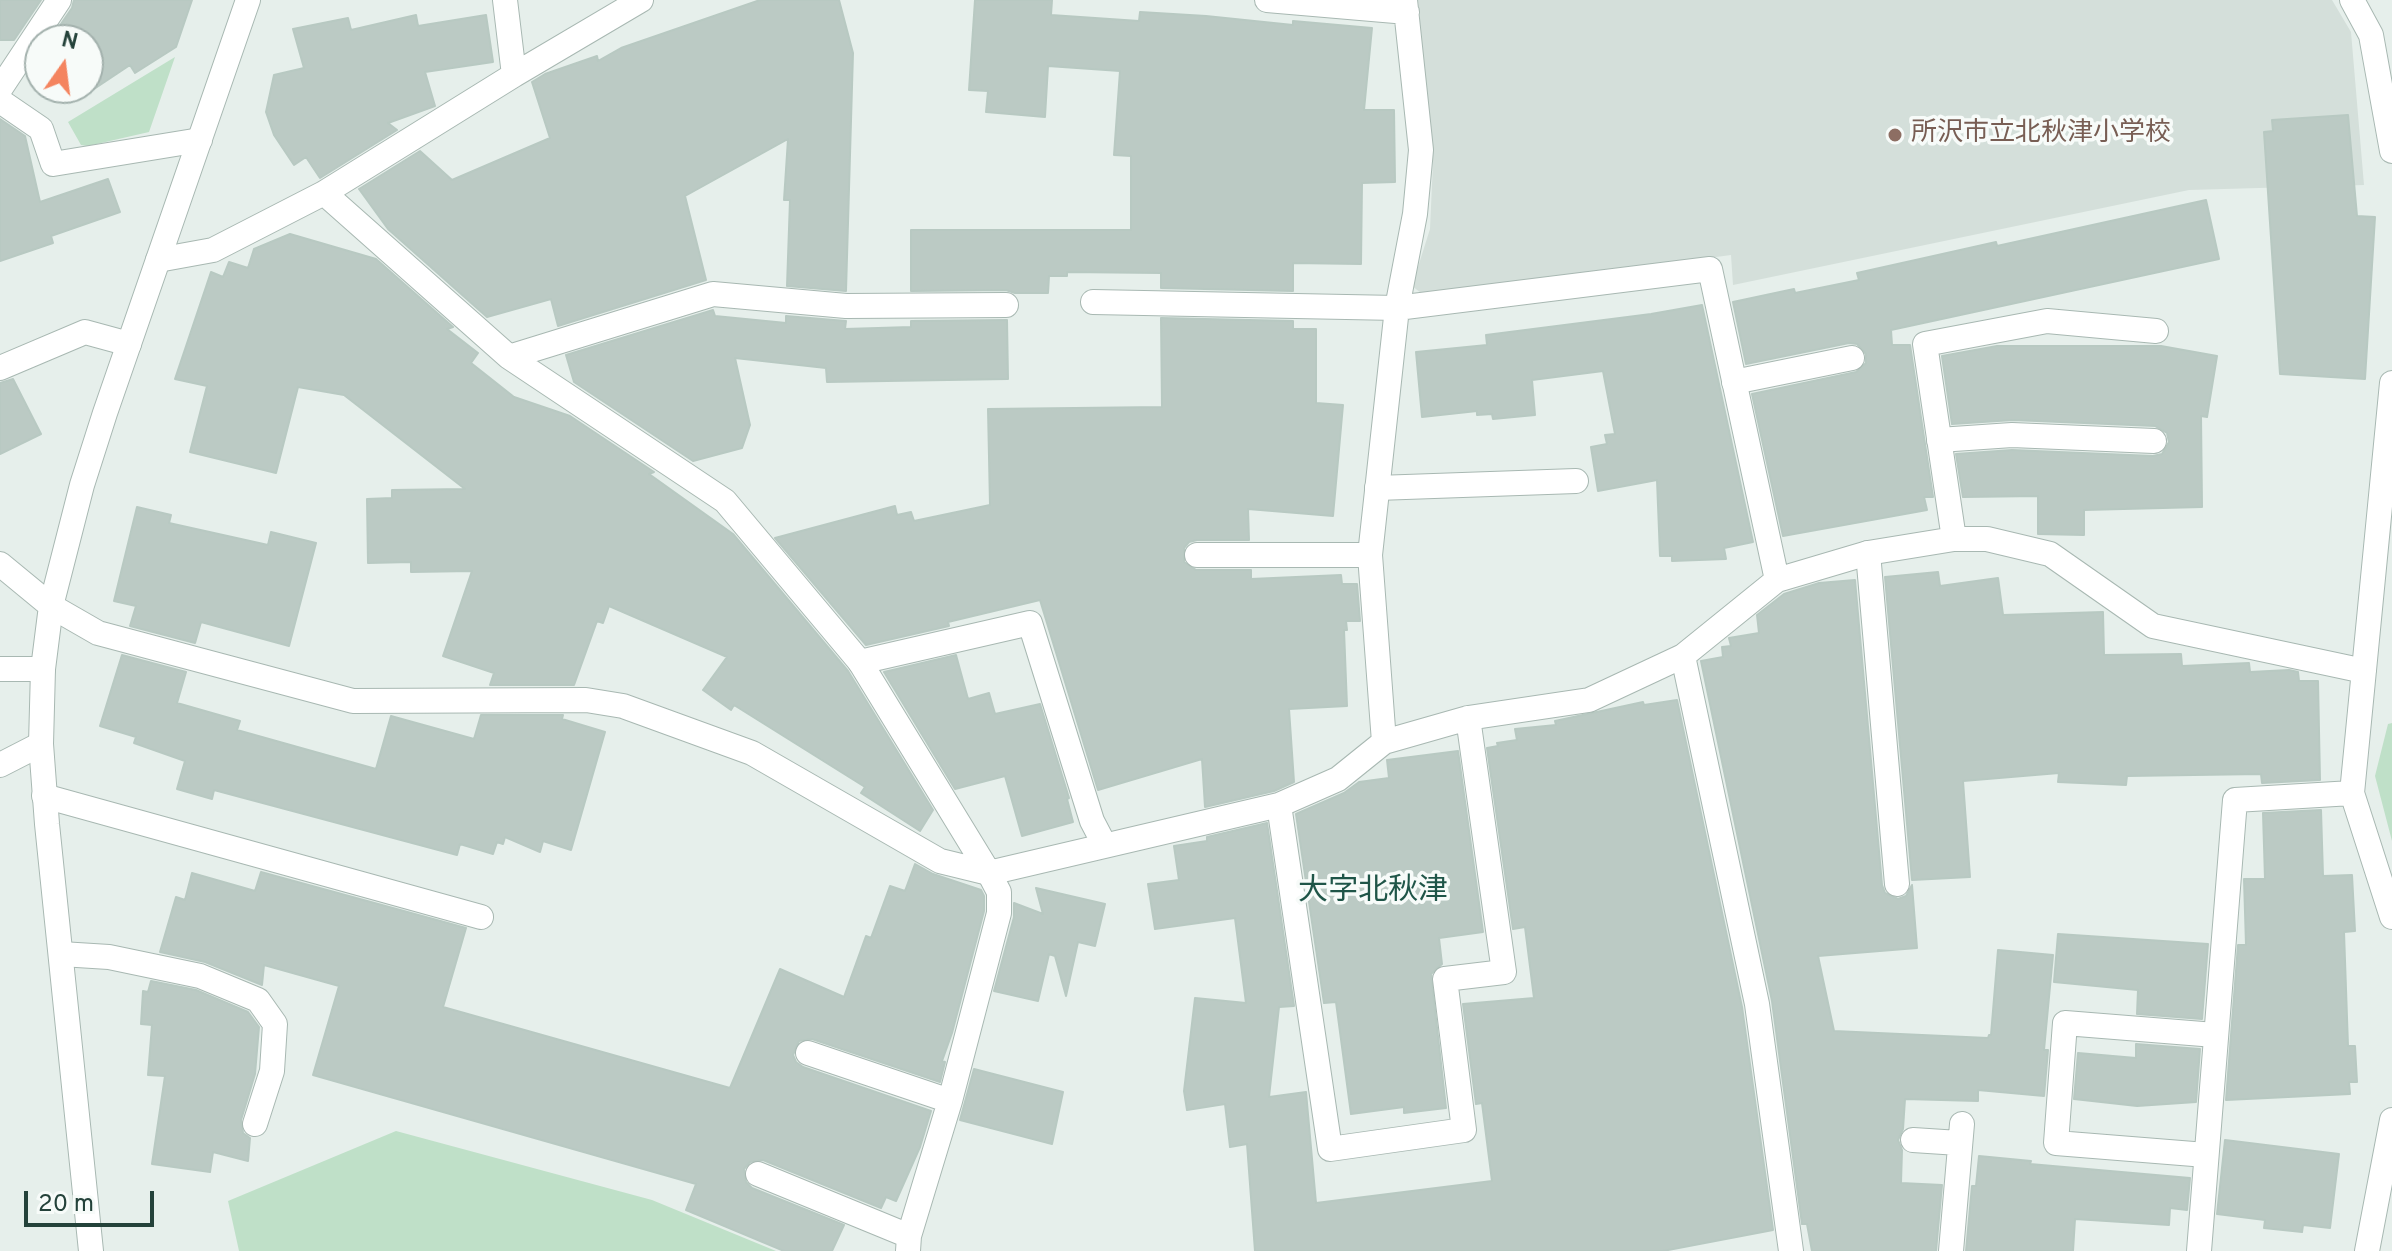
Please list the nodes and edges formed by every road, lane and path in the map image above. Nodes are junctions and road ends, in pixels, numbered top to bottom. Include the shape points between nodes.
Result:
1 (59, 0) edge
2 (248, 0) edge
3 (505, 0) edge
4 (641, 0) edge
5 (1267, 0) edge
6 (2352, 0) edge
7 (1406, 6) edge
8 (514, 75) junction
9 (0, 89) edge
10 (0, 101) edge
11 (200, 140) junction
12 (2392, 151) edge
13 (324, 193) junction
14 (158, 260) junction
15 (1093, 302) dead end
16 (1006, 305) dead end
17 (1397, 308) junction
18 (2156, 331) dead end
19 (129, 344) junction
20 (509, 357) junction
21 (1852, 358) dead end
22 (0, 368) edge
23 (1734, 382) junction
24 (2392, 383) edge
25 (2392, 397) edge
26 (1939, 440) junction
27 (2154, 441) dead end
28 (1576, 481) dead end
29 (1377, 488) junction
30 (1954, 539) junction
31 (1868, 553) junction
32 (1197, 555) dead end
33 (1370, 555) junction
34 (0, 564) edge
35 (1777, 580) junction
36 (51, 606) junction
37 (1683, 656) junction
38 (860, 662) junction
39 (0, 669) edge
40 (43, 669) junction
41 (2364, 671) junction
42 (1468, 718) junction
43 (1384, 742) junction
44 (41, 744) junction
45 (0, 765) edge
46 (2352, 793) junction
47 (44, 796) junction
48 (1279, 805) junction
49 (1104, 844) junction
50 (989, 873) junction
51 (1897, 884) dead end
52 (481, 917) dead end
53 (2392, 917) edge
54 (61, 954) junction
55 (2215, 1035) junction
56 (808, 1053) dead end
57 (950, 1101) junction
58 (2392, 1120) edge
59 (255, 1124) dead end
60 (1913, 1140) dead end
61 (2206, 1155) junction
62 (758, 1174) dead end
63 (908, 1243) edge
64 (91, 1251) edge
65 (1791, 1251) edge
66 (1951, 1251) edge
67 (2199, 1251) edge
68 (2367, 1251) edge

1 - 9 street
2 - 11 street
3 - 8 street
4 - 8 street
5 - 7 street
6 - 12 street via 2371,35
7 - 17 street via 1421,150
8 - 13 street
10 - 11 street via 41,129 53,164
11 - 14 street
13 - 14 street via 213,250
13 - 20 street
14 - 19 street
15 - 17 street
16 - 20 street via 846,306 713,294
17 - 23 street via 1710,269
17 - 29 street
18 - 26 street via 2047,321 1925,344
19 - 22 street via 85,332
19 - 36 street via 82,485
20 - 38 street via 725,501
21 - 23 street
23 - 35 street
24 - 25 street
25 - 41 street
26 - 27 street via 2012,435
26 - 30 street
28 - 29 street
29 - 33 street
30 - 31 street
30 - 41 street via 1987,539 2050,554 2153,626
31 - 35 street
31 - 51 street
32 - 33 street
33 - 43 street
34 - 36 street
35 - 37 street
36 - 40 street
36 - 50 street via 98,633 353,701 586,700 623,706 752,753 940,861
37 - 42 street via 1589,700
37 - 65 street via 1757,1004
38 - 49 street via 1030,623 1092,821
38 - 50 street
39 - 40 street
40 - 44 street
41 - 46 street
42 - 43 street
42 - 48 street via 1504,972 1445,979 1464,1130 1330,1149
43 - 48 street via 1338,779
44 - 45 street
44 - 47 street
46 - 53 street
46 - 55 street via 2235,800
47 - 52 street
47 - 54 street
48 - 49 street
49 - 50 street
50 - 57 street via 999,892 999,913
54 - 59 street via 109,957 200,976 258,1000 275,1024 272,1071
54 - 64 street
55 - 61 street
55 - 61 street via 2065,1023 2056,1143
56 - 57 street
57 - 63 street
58 - 68 street
60 - 66 street via 1960,1134
61 - 67 street
62 - 63 street

